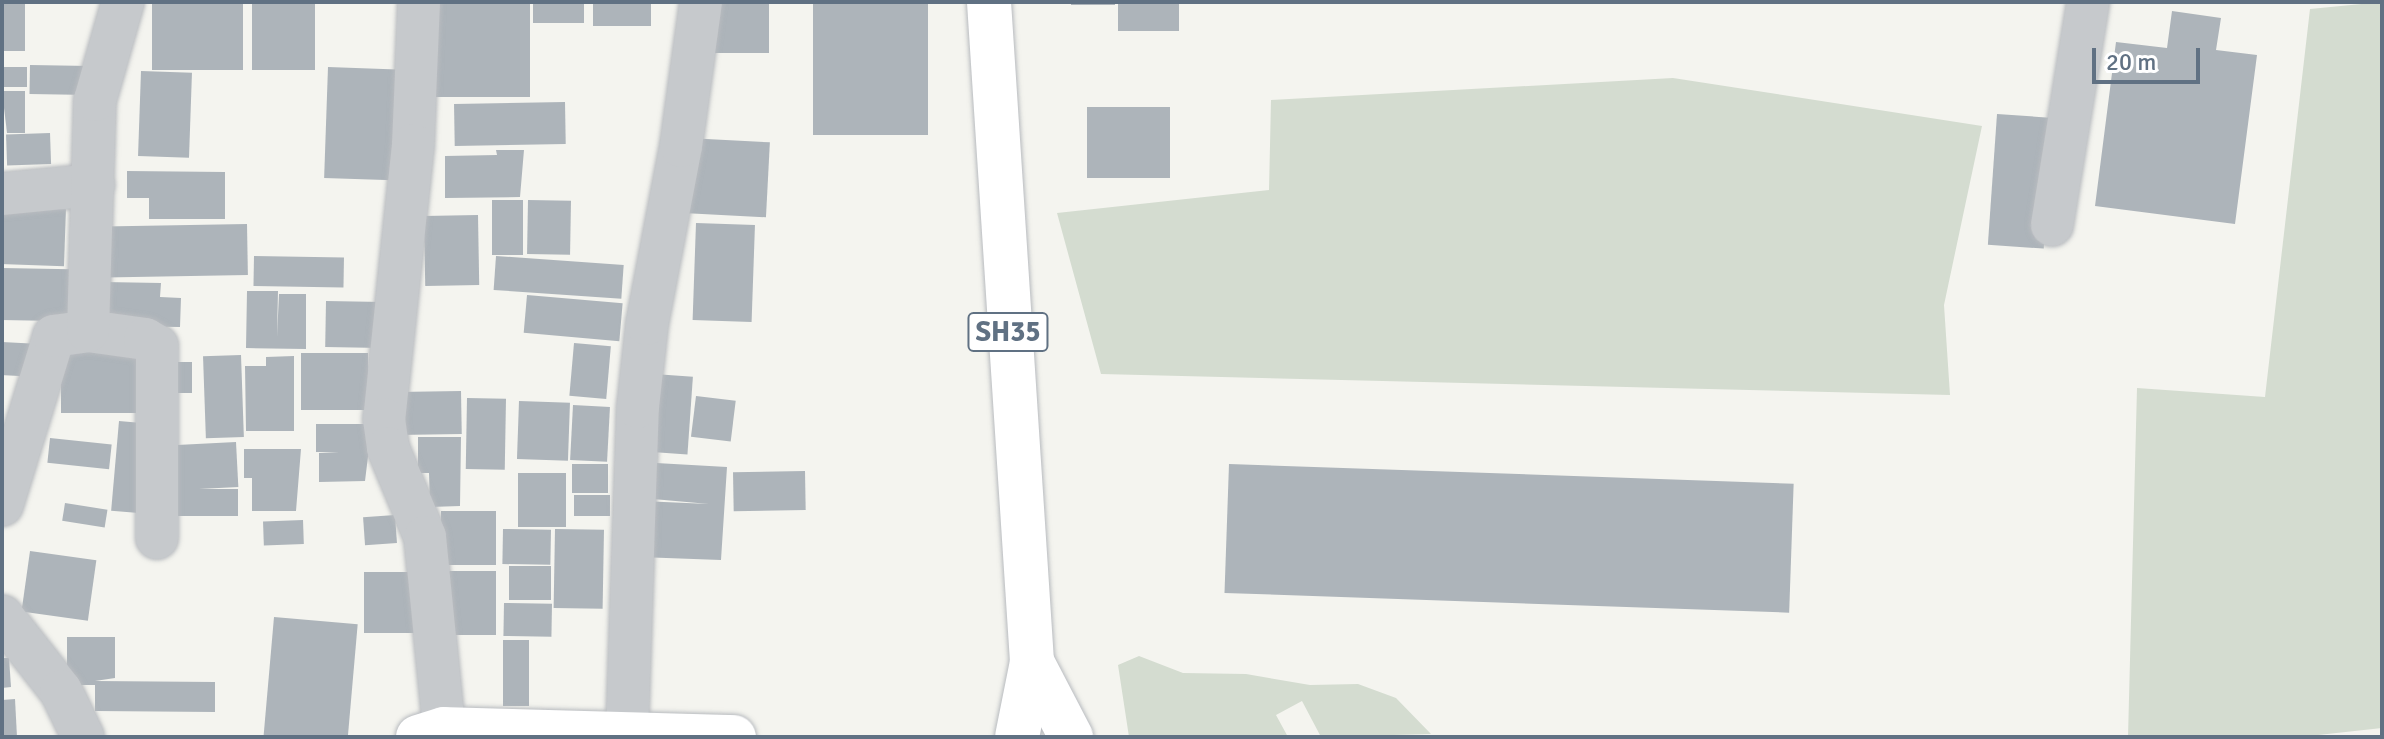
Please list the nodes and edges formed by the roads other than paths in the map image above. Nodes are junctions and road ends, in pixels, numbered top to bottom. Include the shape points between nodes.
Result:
1 (123, 2) edge
2 (419, 2) edge
3 (701, 2) edge
4 (989, 2) edge
5 (2088, 2) edge
6 (94, 185) junction
7 (2, 194) edge
8 (2052, 225) dead end
9 (88, 331) junction
10 (2, 505) edge
11 (157, 538) dead end
12 (2, 616) edge
13 (1032, 662) junction
14 (431, 733) edge
15 (627, 733) junction
16 (83, 737) edge
17 (734, 737) edge
18 (1017, 737) edge
19 (1071, 737) edge

1 - 6 street via 95,100
2 - 14 street via 413,145 384,419 388,448 425,537
3 - 15 street via 638,407
4 - 13 main road, SH35
5 - 8 street
6 - 7 street
6 - 9 street
9 - 10 street via 54,336
9 - 11 street via 145,339 157,346
12 - 16 street via 61,691
13 - 18 main road, SH35
13 - 19 main road, SH35
14 - 15 main road
15 - 17 main road

